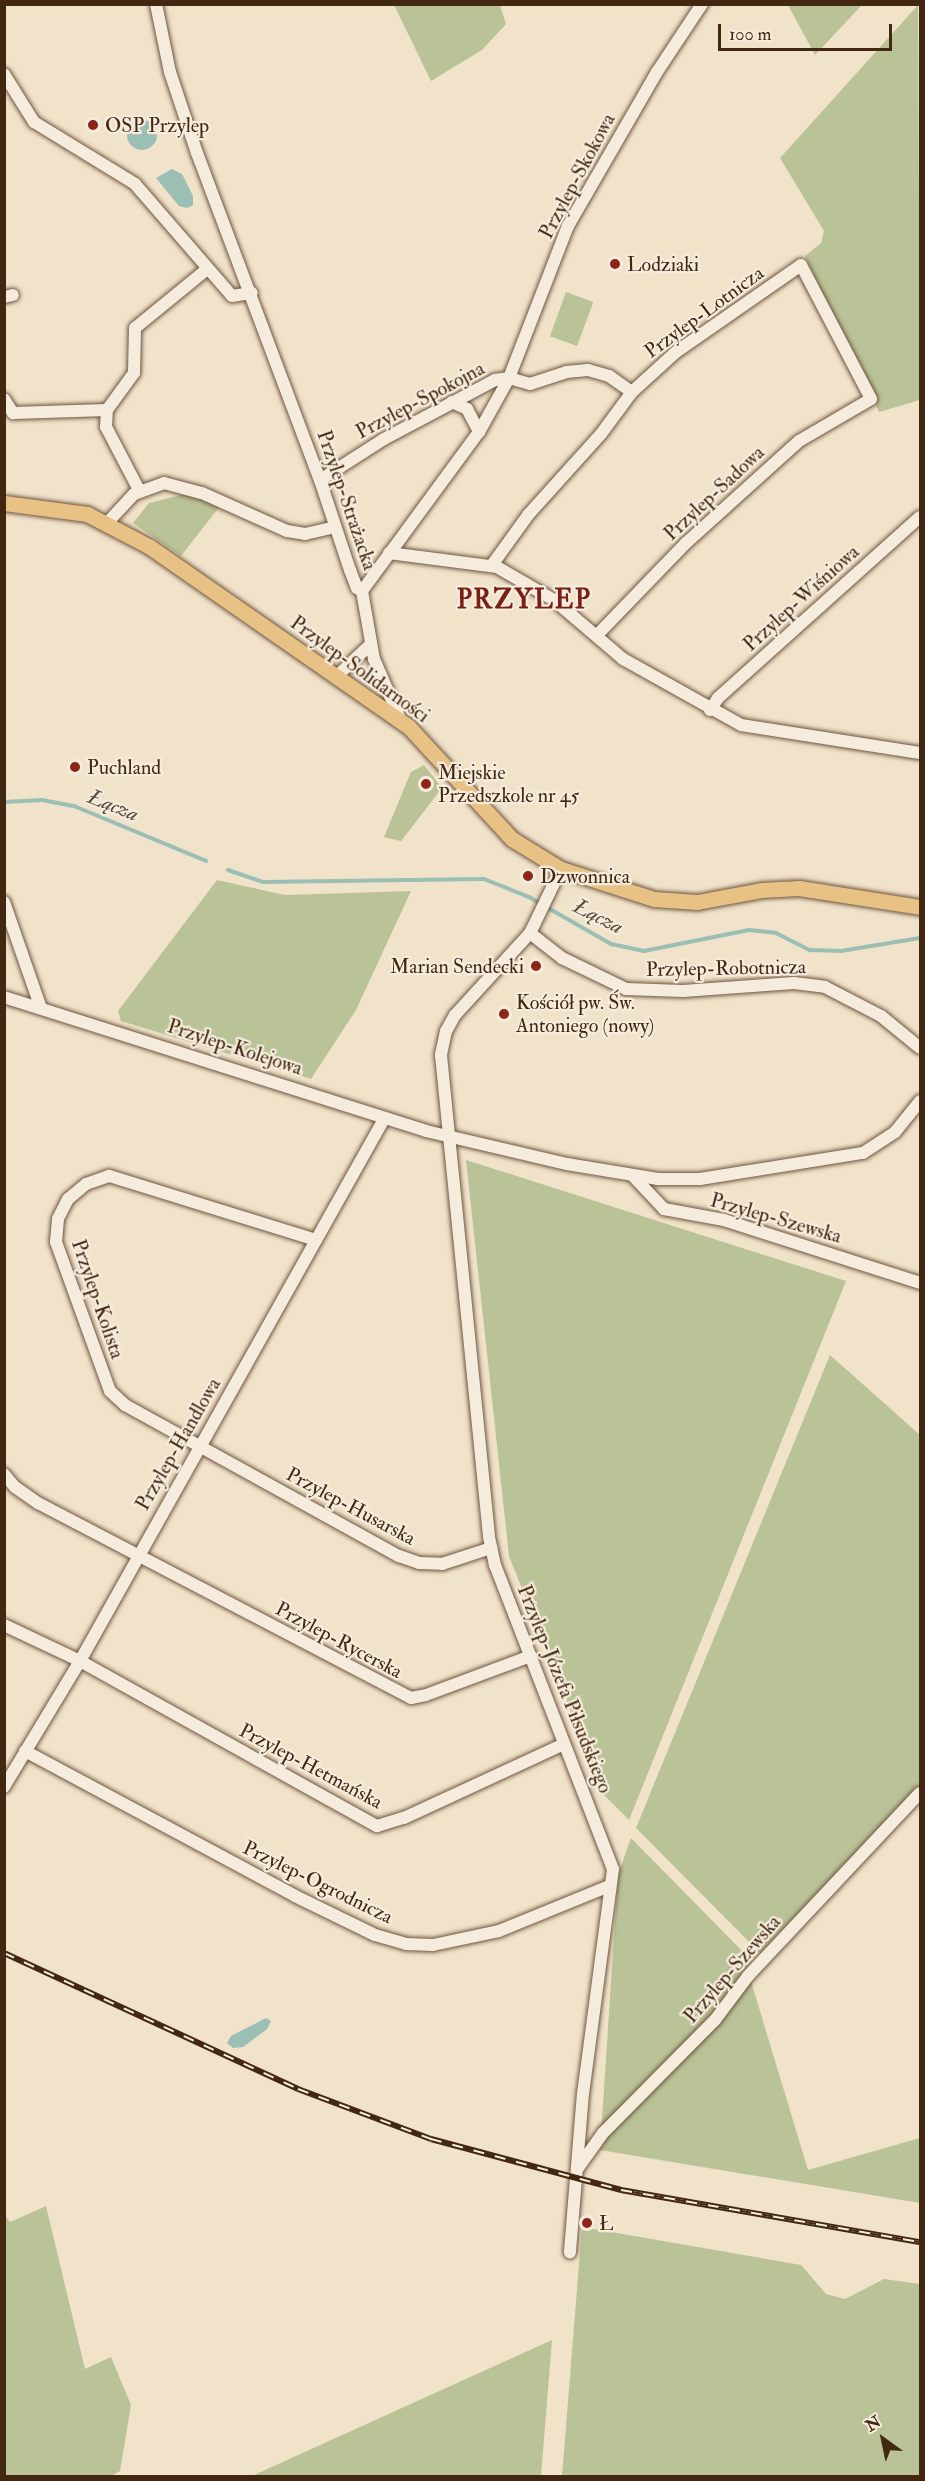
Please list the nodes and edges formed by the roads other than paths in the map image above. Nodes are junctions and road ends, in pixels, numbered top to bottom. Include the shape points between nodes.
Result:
1 (156, 4) edge
2 (702, 4) edge
3 (4, 74) edge
4 (207, 269) junction
5 (252, 293) junction
6 (508, 378) junction
7 (632, 392) junction
8 (4, 399) edge
9 (871, 399) joint
10 (452, 402) junction
11 (107, 410) junction
12 (479, 432) junction
13 (321, 480) junction
14 (140, 490) junction
15 (4, 503) edge
16 (921, 517) edge
17 (108, 522) junction
18 (335, 527) junction
19 (389, 554) junction
20 (492, 564) junction
21 (378, 566) junction
22 (350, 570) junction
23 (363, 591) junction
24 (598, 634) junction
25 (370, 645) junction
26 (337, 676) junction
27 (710, 710) junction
28 (400, 719) junction
29 (921, 753) edge
30 (561, 869) junction
31 (4, 902) edge
32 (921, 907) edge
33 (530, 933) junction
34 (4, 997) edge
35 (41, 1008) junction
36 (921, 1048) edge
37 (921, 1101) edge
38 (384, 1119) junction
39 (452, 1138) junction
40 (632, 1174) junction
41 (316, 1240) junction
42 (921, 1282) edge
43 (200, 1446) junction
44 (4, 1473) edge
45 (492, 1548) junction
46 (137, 1555) junction
47 (4, 1625) edge
48 (531, 1656) junction
49 (80, 1660) junction
50 (564, 1744) junction
51 (26, 1751) junction
52 (4, 1787) edge
53 (921, 1793) edge
54 (609, 1886) junction
55 (576, 2172) junction
56 (570, 2252) dead end

1 - 5 street, Przylep-Strażacka via 174,82
2 - 6 street, Przylep-Skokowa via 657,72 568,226
3 - 4 street via 34,122 135,184
4 - 5 street via 232,296
4 - 11 street via 135,328 134,373
5 - 13 street, Przylep-Strażacka
6 - 7 street via 530,384 566,372 588,370 609,376
6 - 10 street, Przylep-Spokojna via 495,380
6 - 12 street, Przylep-Skokowa
7 - 9 street, Przylep-Lotnicza via 676,352 801,265
7 - 20 street, Przylep-Lotnicza
8 - 11 street via 13,413
9 - 24 street, Przylep-Sadowa via 799,441 686,543
10 - 12 street via 467,409
10 - 13 street, Przylep-Spokojna
11 - 14 street via 106,427
12 - 19 street, Przylep-Skokowa
13 - 18 street, Przylep-Strażacka
14 - 17 street
14 - 18 street via 173,484 296,533 314,534
15 - 17 main road, Przylep-Solidarności via 66,509
16 - 27 street, Przylep-Wiśniowa via 718,698
17 - 26 main road, Przylep-Solidarności
18 - 22 street, Przylep-Strażacka
19 - 20 street
19 - 21 street, Przylep-Skokowa
20 - 24 street via 554,600
21 - 22 street
21 - 23 street, Przylep-Skokowa
22 - 23 street, Przylep-Strażacka via 357,588
23 - 25 street, Przylep-Strażacka
24 - 27 street via 623,659
25 - 26 street
25 - 28 street, Przylep-Strażacka
26 - 28 main road, Przylep-Solidarności
27 - 29 street via 753,728
28 - 30 main road, Przylep-Solidarności via 512,839
30 - 32 main road, Przylep-Solidarności via 630,893 671,901 697,902 761,890 799,888
30 - 33 street
31 - 35 street
33 - 36 street, Przylep-Robotnicza via 562,958 626,989 683,991 794,983 825,987 881,1016
33 - 39 street via 474,991 446,1031 441,1055
34 - 35 street, Przylep-Kolejowa
35 - 38 street, Przylep-Kolejowa via 256,1074
37 - 40 street, Przylep-Szewska via 895,1132 876,1147 836,1160 700,1179
38 - 39 street, Przylep-Kolejowa
38 - 41 street, Przylep-Handlowa
39 - 40 street, Przylep-Szewska
39 - 45 street, Przylep-Józefa Piłsudskiego
40 - 42 street, Przylep-Szewska via 664,1209 724,1220
41 - 43 street, Przylep-Handlowa
41 - 43 street, Przylep-Kolista via 109,1176 86,1184 68,1199 58,1219 56,1242 110,1391 125,1405
43 - 45 street, Przylep-Husarska via 399,1556 419,1563 442,1564
43 - 46 street, Przylep-Handlowa
44 - 46 street, Przylep-Rycerska via 15,1487 38,1503
45 - 48 street, Przylep-Józefa Piłsudskiego
46 - 48 street, Przylep-Rycerska via 411,1698
46 - 49 street, Przylep-Handlowa
47 - 49 street
48 - 50 street, Przylep-Józefa Piłsudskiego
49 - 50 street, Przylep-Hetmańska via 377,1826 404,1818
49 - 51 street, Przylep-Handlowa
50 - 54 street, Przylep-Józefa Piłsudskiego via 613,1869
51 - 52 street, Przylep-Handlowa
51 - 54 street, Przylep-Ogrodnicza via 295,1896 375,1935 406,1944 433,1945 499,1931
53 - 55 street, Przylep-Szewska via 748,1976 700,2037 603,2133
54 - 55 street, Przylep-Józefa Piłsudskiego
55 - 56 street, Przylep-Józefa Piłsudskiego

